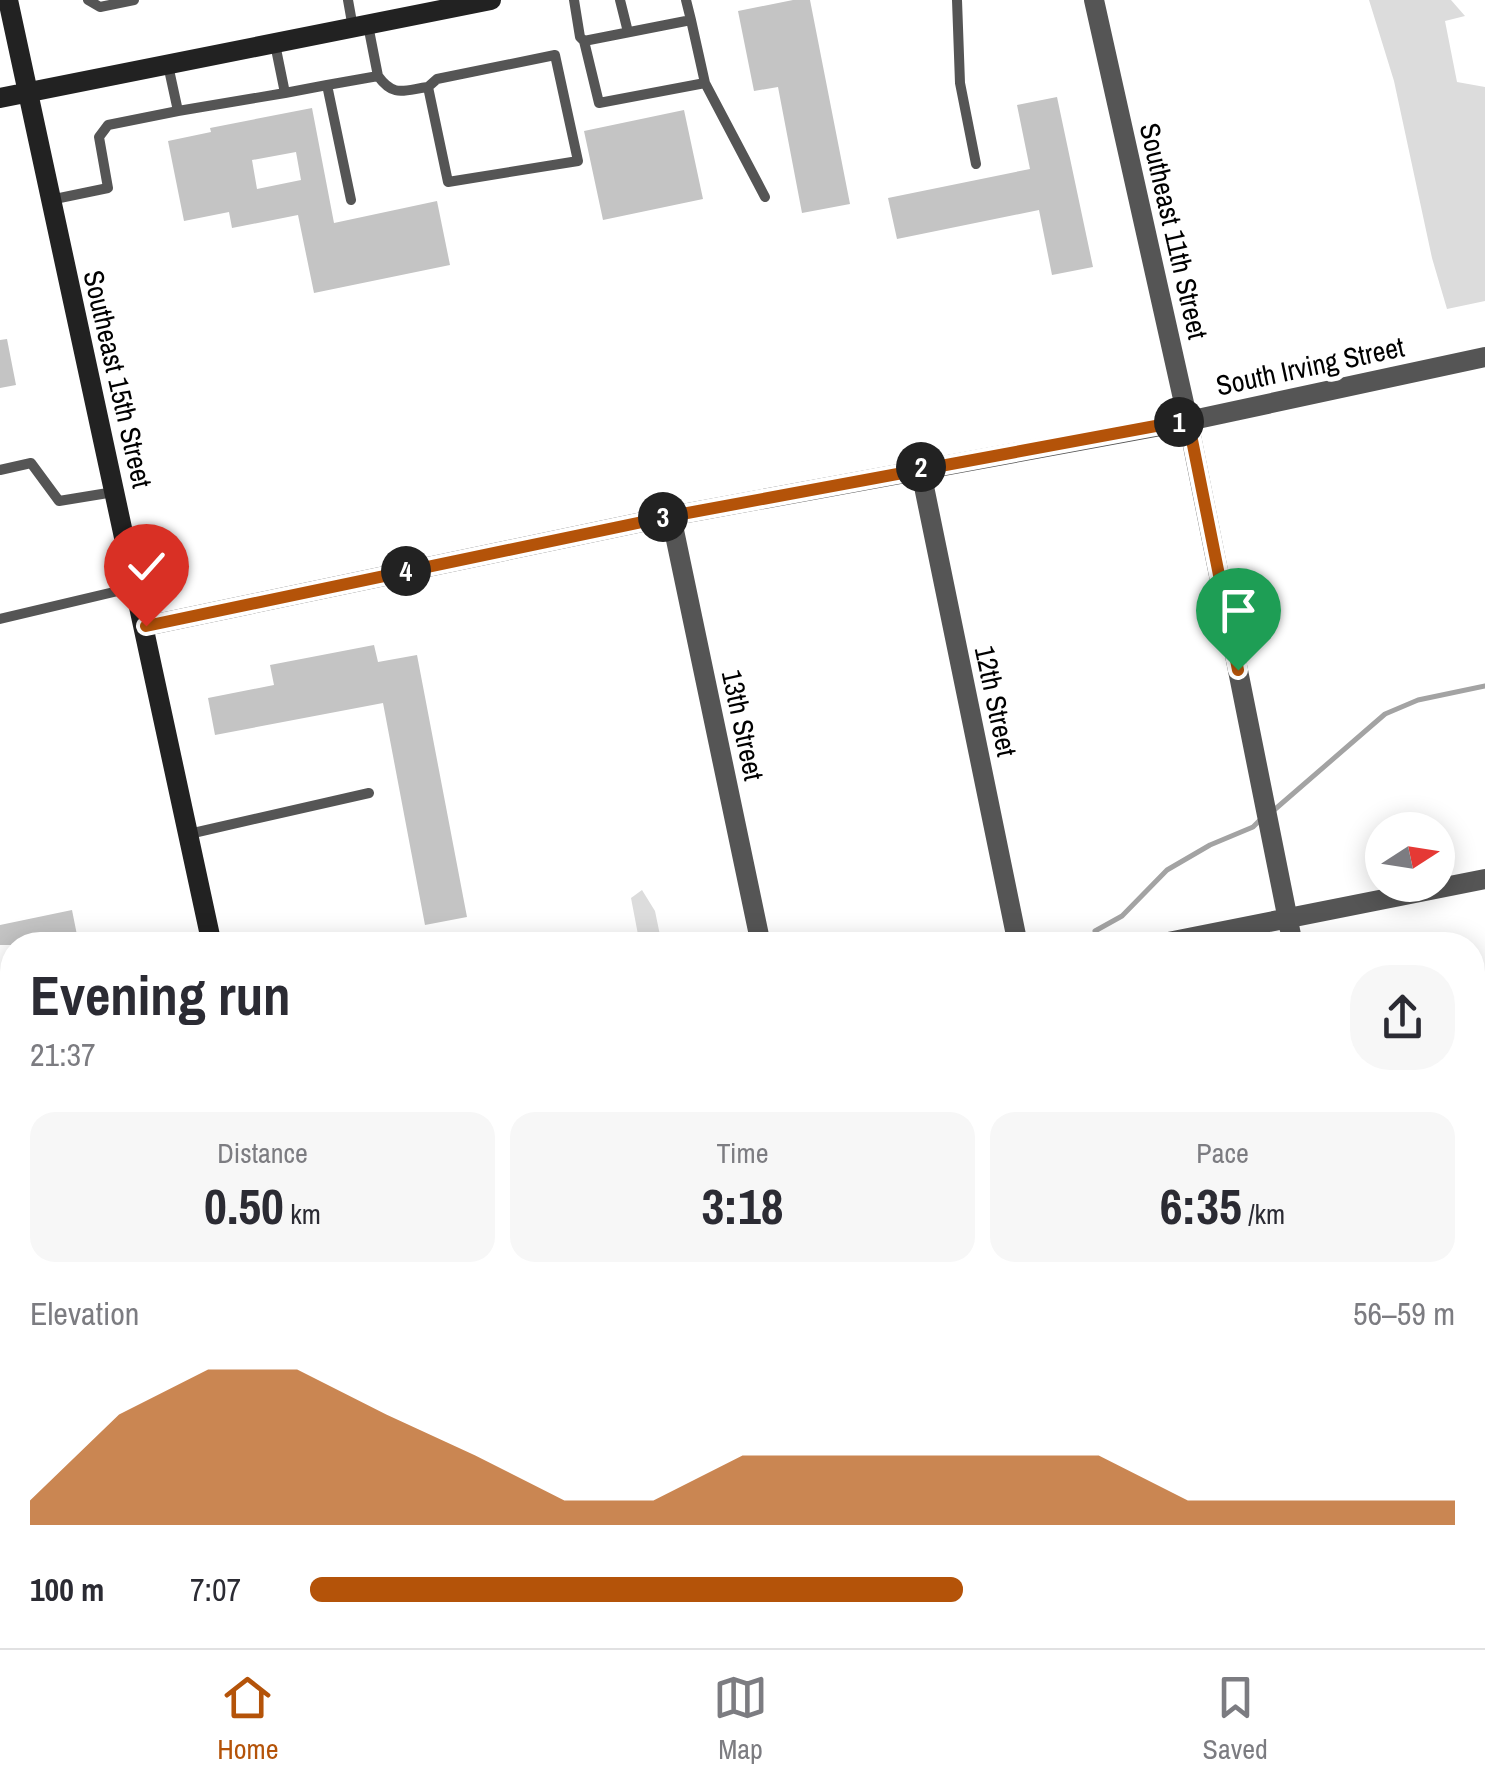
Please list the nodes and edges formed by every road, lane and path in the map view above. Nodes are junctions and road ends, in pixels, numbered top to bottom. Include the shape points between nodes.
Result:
1 (8, 0) edge
2 (88, 0) edge
3 (134, 0) edge
4 (348, 0) edge
5 (491, 0) edge
6 (574, 0) edge
7 (620, 0) edge
8 (686, 0) edge
9 (957, 0) edge
10 (1094, 0) edge
11 (691, 20) junction
12 (360, 26) junction
13 (628, 32) junction
14 (584, 40) junction
15 (275, 44) junction
16 (168, 64) junction
17 (378, 76) junction
18 (704, 83) junction
19 (327, 85) junction
20 (428, 87) junction
21 (27, 92) junction
22 (285, 94) junction
23 (0, 98) edge
24 (178, 111) junction
25 (976, 164) dead end
26 (766, 197) dead end
27 (50, 200) junction
28 (351, 200) dead end
29 (1485, 357) edge
30 (1188, 420) junction
31 (920, 468) junction
32 (0, 470) edge
33 (115, 492) junction
34 (671, 516) junction
35 (136, 586) junction
36 (0, 620) edge
37 (146, 626) junction
38 (369, 794) dead end
39 (188, 834) junction
40 (1485, 880) edge
41 (1288, 918) junction
42 (209, 932) edge
43 (758, 932) edge
44 (1015, 932) edge
45 (1218, 932) edge
46 (1291, 932) edge

1 - 21 main road, Southeast 15th Street
2 - 3 lane via 100,7
4 - 12 lane
5 - 12 main road
6 - 14 lane
7 - 13 lane
8 - 11 lane
9 - 25 lane via 960,84
10 - 30 street, Southeast 11th Street
11 - 13 lane
11 - 18 lane
12 - 15 main road
12 - 17 lane
13 - 14 lane
14 - 18 lane via 599,103
15 - 16 main road
15 - 22 lane
16 - 21 main road
16 - 24 lane
17 - 19 lane
17 - 20 lane via 396,91
18 - 26 lane
19 - 22 lane
19 - 28 lane
20 - 20 lane via 448,182 578,161 555,56 438,79
21 - 23 main road
21 - 27 main road, Southeast 15th Street
22 - 24 lane
24 - 27 lane via 108,125 98,137 108,188
27 - 33 main road, Southeast 15th Street
29 - 30 street, South Irving Street
30 - 31 street, South Irving Street
30 - 41 street, Southeast 11th Street
31 - 34 street, South Irving Street
31 - 44 street, 12th Street
32 - 33 lane via 31,464 58,501
33 - 35 main road, Southeast 15th Street
34 - 37 street, South Irving Street
34 - 43 street, 13th Street
35 - 36 lane
35 - 37 main road, Southeast 15th Street
37 - 39 main road, Southeast 15th Street
38 - 39 lane
39 - 42 main road, Southeast 15th Street
40 - 41 street
41 - 45 street
41 - 46 street, Southeast 11th Street

